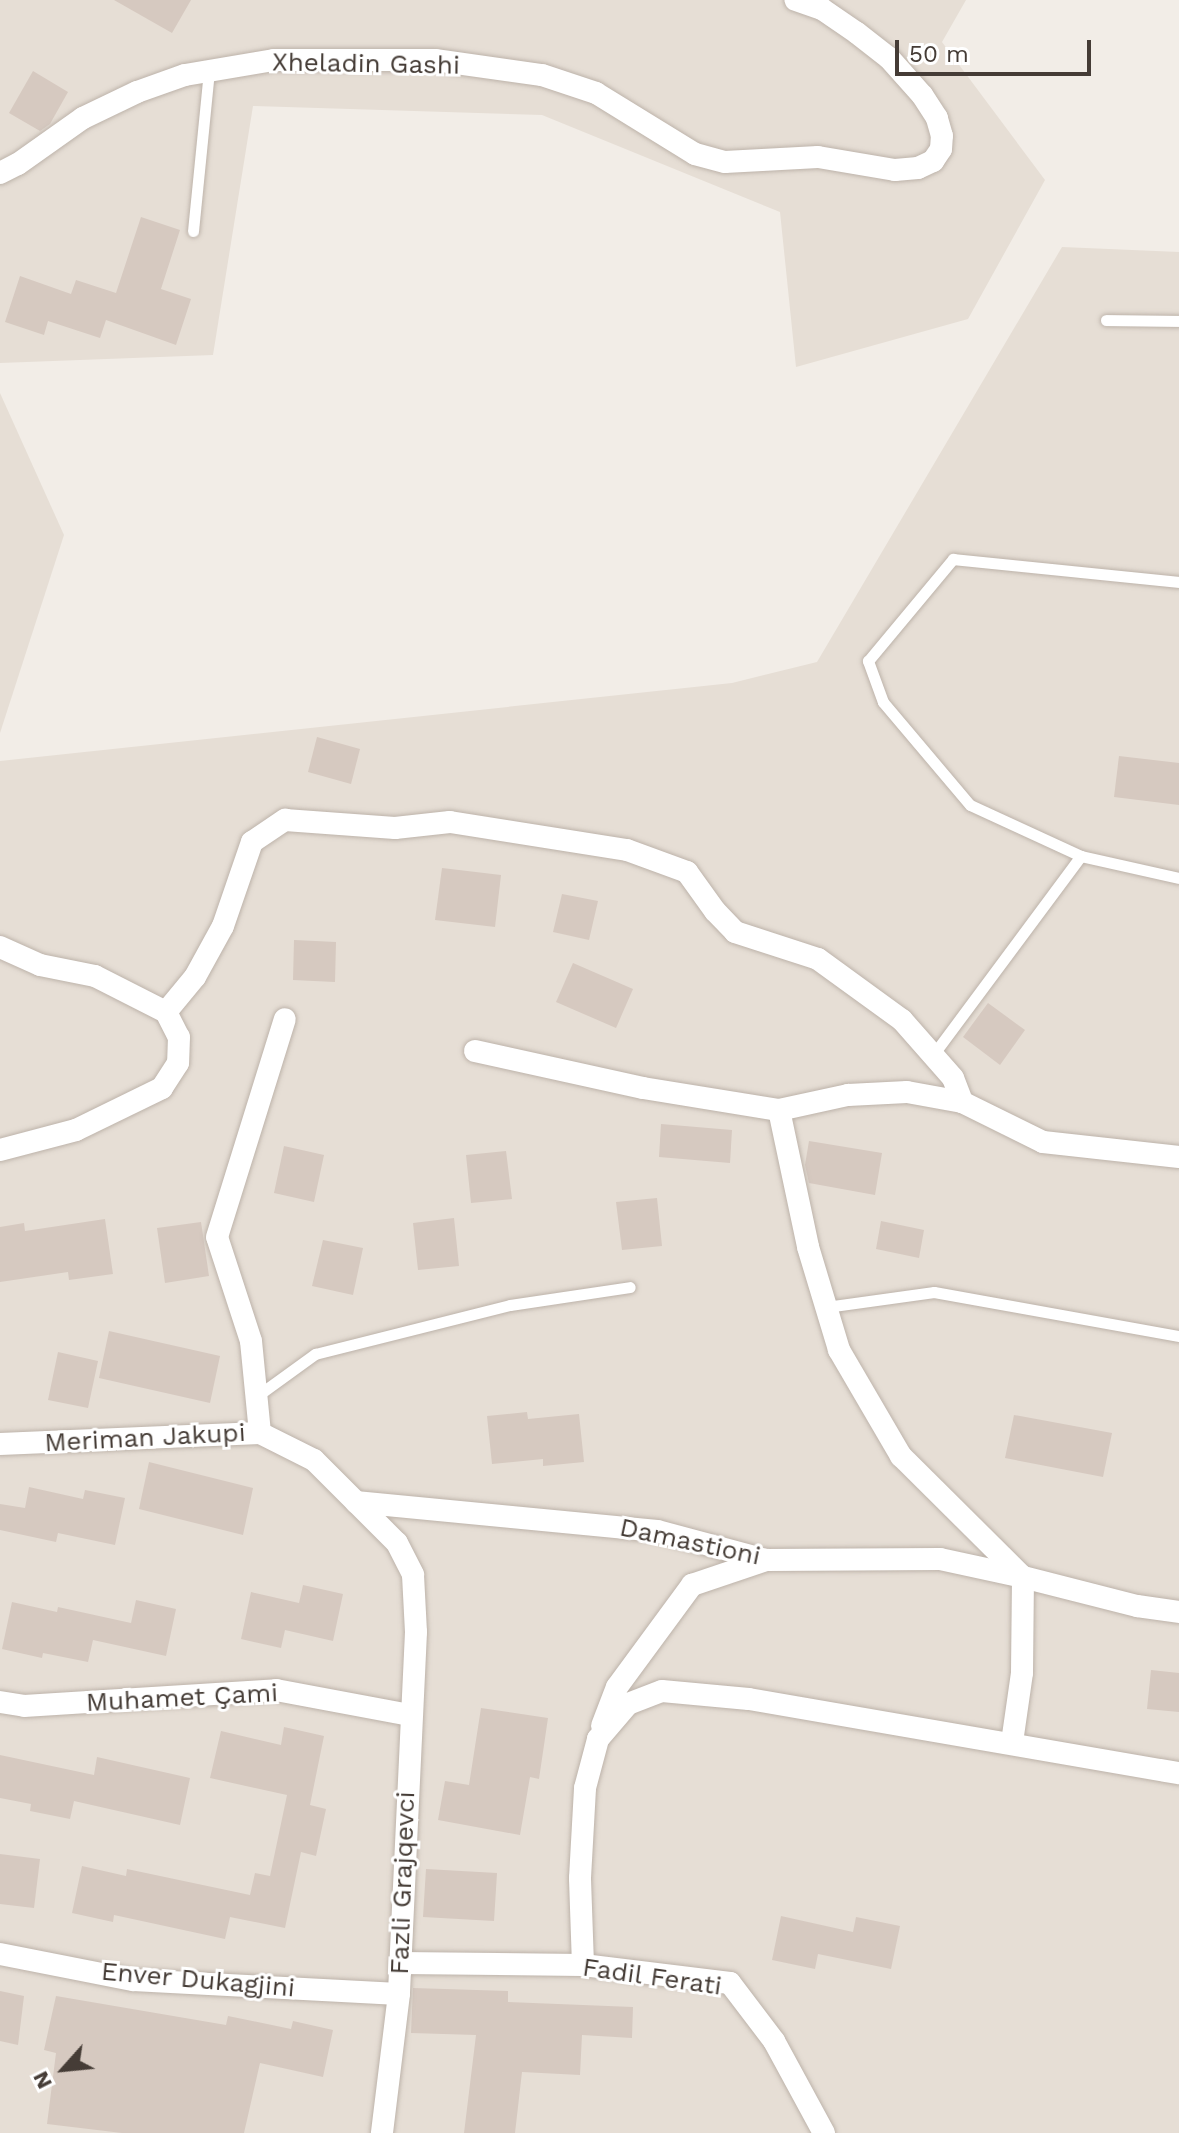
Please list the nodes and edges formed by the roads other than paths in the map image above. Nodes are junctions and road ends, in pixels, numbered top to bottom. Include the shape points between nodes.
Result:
1 (796, 0) edge
2 (209, 71) junction
3 (0, 173) edge
4 (193, 231) dead end
5 (1106, 320) dead end
6 (1179, 321) edge
7 (1179, 582) edge
8 (1081, 856) junction
9 (1179, 878) edge
10 (0, 947) edge
11 (166, 1012) junction
12 (285, 1019) dead end
13 (475, 1051) dead end
14 (933, 1055) junction
15 (962, 1102) junction
16 (779, 1110) junction
17 (0, 1150) edge
18 (1179, 1157) edge
19 (630, 1287) dead end
20 (826, 1307) junction
21 (1179, 1336) edge
22 (256, 1396) junction
23 (260, 1433) junction
24 (0, 1444) edge
25 (356, 1502) junction
26 (766, 1560) junction
27 (1023, 1577) junction
28 (1179, 1612) edge
29 (416, 1632) joint
30 (0, 1702) edge
31 (410, 1715) junction
32 (598, 1739) junction
33 (1012, 1742) junction
34 (1179, 1773) edge
35 (0, 1954) edge
36 (400, 1963) junction
37 (583, 1965) junction
38 (399, 1994) junction
39 (382, 2133) edge
40 (824, 2133) edge

1 - 2 street, Xheladin Gashi via 822,9 857,33 922,95 942,136 933,161 895,170 818,157 725,162 695,154 596,93 542,75 435,60 274,60
2 - 3 street, Xheladin Gashi via 137,92 96,111
2 - 4 lane
5 - 6 lane
7 - 8 lane via 953,559 868,661 883,702 970,805
8 - 9 lane
8 - 14 lane
10 - 11 street via 40,965 95,976
11 - 14 street via 195,977 223,926 252,842 285,820 395,828 450,822 627,850 687,872 735,932 818,959 902,1020
11 - 17 street via 179,1037 178,1063 162,1088 76,1130
12 - 22 street via 217,1237 251,1341
13 - 16 street via 643,1088
14 - 15 street via 953,1078
15 - 16 street via 892,1093 848,1095
15 - 18 street via 1043,1142
16 - 20 street
19 - 22 lane via 510,1305 315,1354
20 - 21 lane via 934,1292
20 - 27 street via 839,1350 901,1456
22 - 23 street
23 - 24 street, Meriman Jakupi
23 - 25 street, Meriman Jakupi via 314,1460
25 - 26 street, Damastioni via 657,1531
25 - 29 street, Meriman Jakupi via 397,1543 413,1575
26 - 27 street, Damastioni via 940,1559
26 - 32 street via 692,1585 617,1687
27 - 28 street, Damastioni
27 - 33 street via 1022,1673
29 - 31 street, Fazli Grajqevci
30 - 31 street, Muhamet Çami via 24,1706 276,1690
31 - 36 street, Fazli Grajqevci
32 - 33 street via 628,1704 662,1691 749,1699
32 - 37 street via 585,1788
33 - 34 street
35 - 38 street, Enver Dukagjini via 133,1980
36 - 37 street, Fadil Ferati
36 - 38 street, Fazli Grajqevci
37 - 40 street, Fadil Ferati via 730,1983 774,2041
38 - 39 street, Fazli Grajqevci

